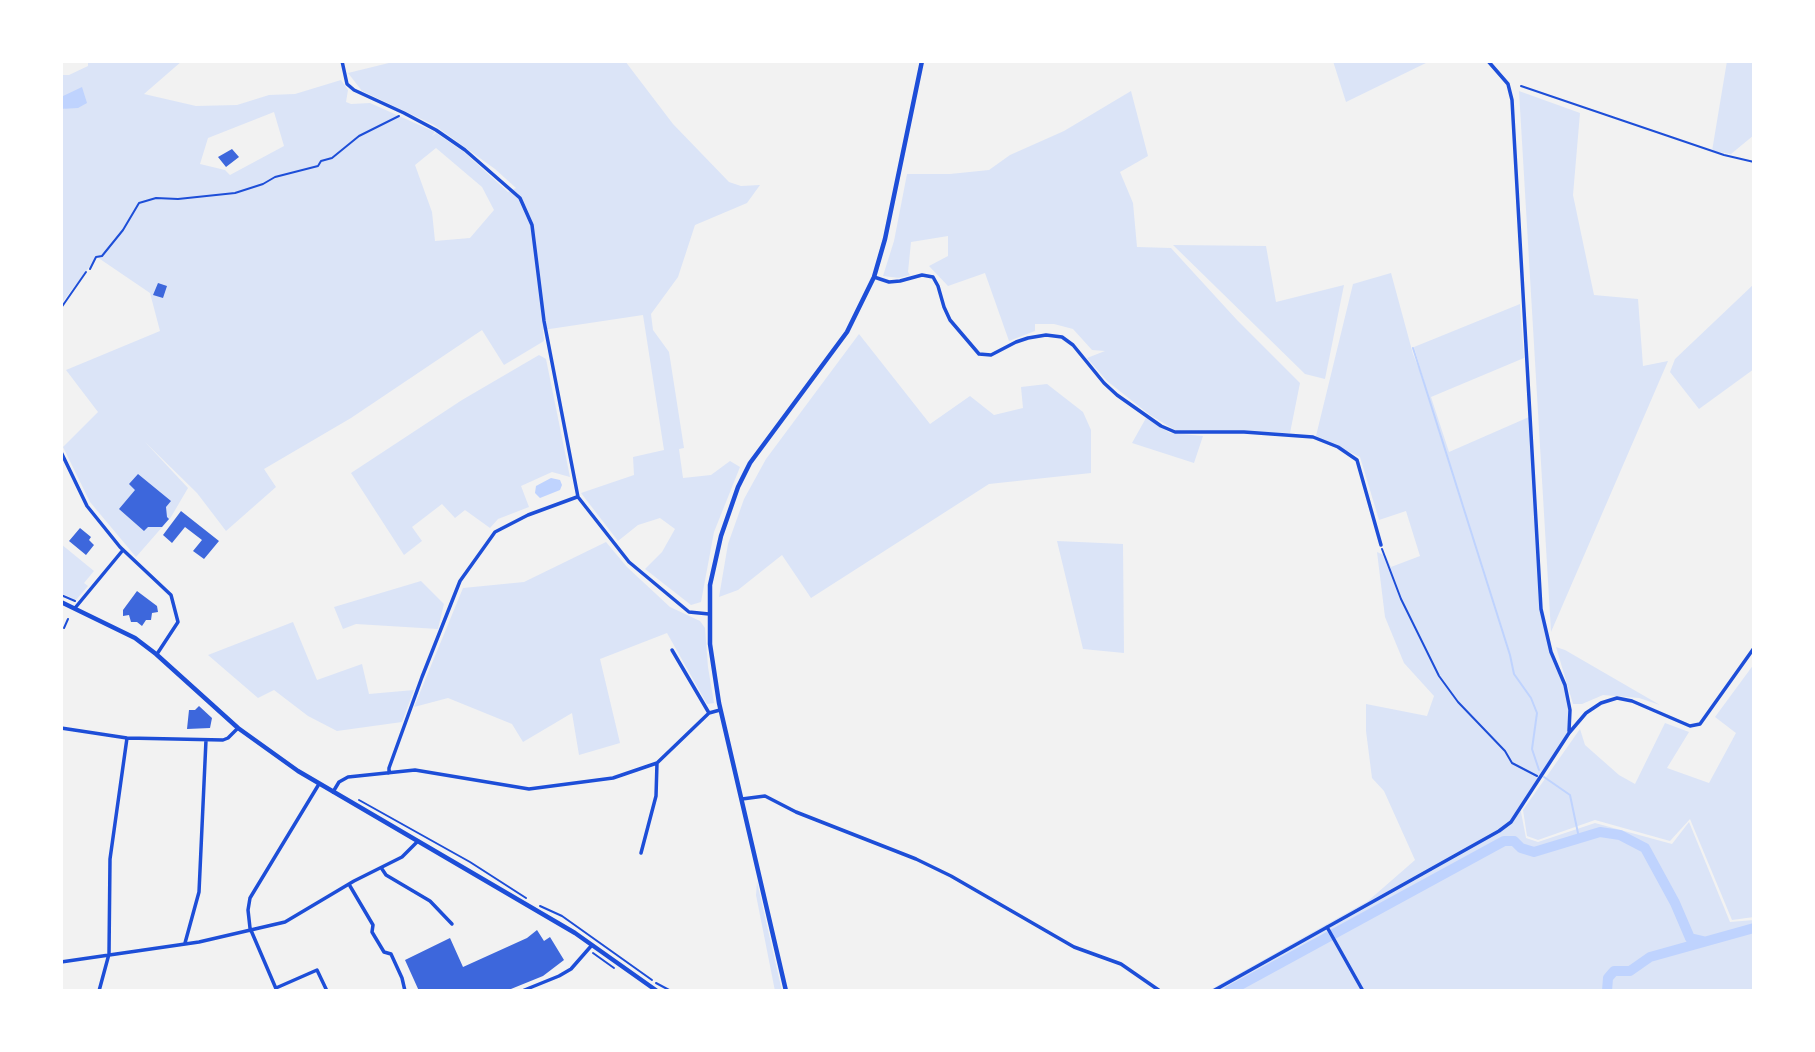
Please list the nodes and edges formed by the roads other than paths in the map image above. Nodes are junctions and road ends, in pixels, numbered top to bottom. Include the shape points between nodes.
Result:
1 (342, 61) edge
2 (922, 61) edge
3 (1488, 61) edge
4 (86, 271) road end
5 (874, 277) junction
6 (61, 308) edge
7 (61, 452) edge
8 (578, 497) junction
9 (1381, 545) road end
10 (123, 550) junction
11 (61, 602) edge
12 (77, 606) junction
13 (709, 614) junction
14 (1754, 648) edge
15 (672, 650) dead end
16 (156, 654) junction
17 (720, 706) junction
18 (709, 713) junction
19 (61, 728) edge
20 (238, 728) junction
21 (1569, 733) junction
22 (127, 738) junction
23 (206, 740) junction
24 (657, 763) junction
25 (390, 773) junction
26 (318, 783) junction
27 (333, 792) junction
28 (742, 799) junction
29 (418, 841) junction
30 (641, 853) dead end
31 (383, 869) junction
32 (350, 886) junction
33 (452, 923) dead end
34 (250, 928) junction
35 (1329, 930) junction
36 (185, 943) junction
37 (593, 945) junction
38 (109, 954) junction
39 (61, 962) edge
40 (277, 989) edge
41 (99, 991) edge
42 (327, 991) edge
43 (405, 991) edge
44 (522, 991) edge
45 (657, 991) edge
46 (786, 991) edge
47 (1160, 991) edge
48 (1213, 991) edge
49 (1363, 991) edge

1 - 8 street via 347,84 354,90 466,150 520,198 529,214
2 - 5 street
3 - 21 street via 1508,84 1512,100 1541,609 1565,685
4 - 6 lane
5 - 9 street via 889,282 933,277 950,320 979,354 991,355 1028,338 1062,337 1117,395 1175,432 1313,438 1338,447 1357,460
5 - 13 street via 847,332 764,442 738,487 721,536
7 - 10 street via 87,506
8 - 13 street via 629,562 689,612
8 - 25 street via 528,514 495,532 460,582
10 - 12 street
10 - 16 street via 170,593 178,617 177,626
11 - 12 street
12 - 16 street
13 - 17 street
14 - 21 street via 1700,724 1690,726 1617,698 1601,702
15 - 18 street
16 - 20 street
17 - 18 street
17 - 28 street
18 - 24 street
19 - 22 street
20 - 23 street via 223,740
20 - 26 street
21 - 35 street via 1511,822
22 - 23 street
22 - 38 street via 110,859
23 - 36 street via 199,892
24 - 25 street via 613,778 529,789 428,771
24 - 30 street via 656,796
25 - 27 street via 343,778
26 - 27 street
26 - 34 street via 250,898
27 - 29 street
28 - 46 street
28 - 47 street via 765,796 916,859 1074,947 1121,964
29 - 31 street
29 - 37 street
31 - 32 street
31 - 33 street via 430,901
32 - 34 street via 285,922
32 - 43 street via 384,952 391,954
34 - 36 street
34 - 40 street
35 - 48 street
35 - 49 street
36 - 38 street
37 - 44 street via 559,976
37 - 45 street
38 - 39 street
38 - 41 street
40 - 42 street via 317,970

